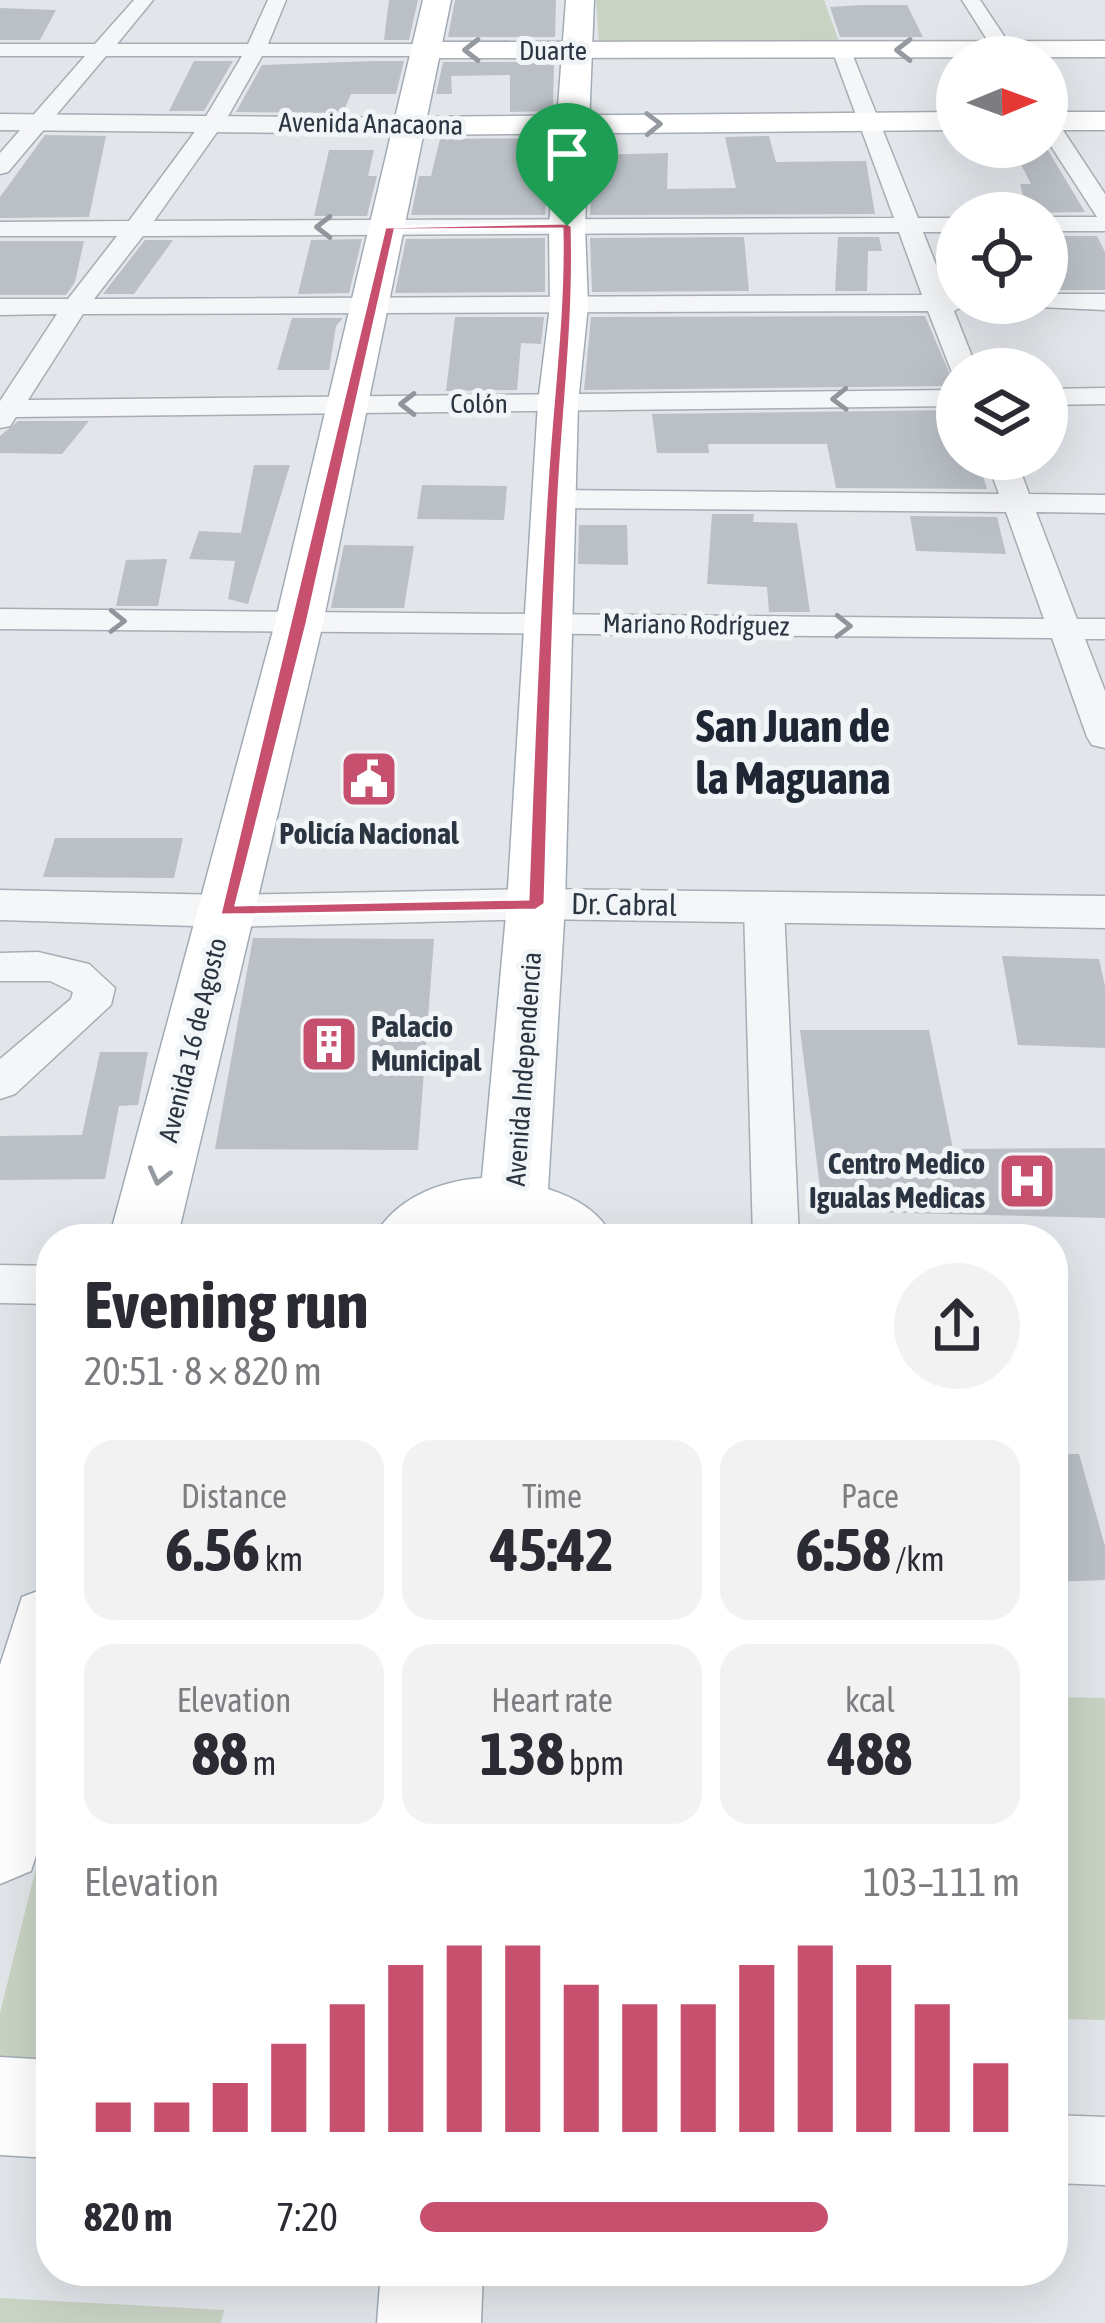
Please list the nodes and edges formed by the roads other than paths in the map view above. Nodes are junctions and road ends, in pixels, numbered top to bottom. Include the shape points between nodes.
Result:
1 (144, 0) edge
2 (277, 0) edge
3 (437, 0) edge
4 (580, 0) edge
5 (971, 0) edge
6 (995, 36) edge
7 (0, 50) edge
8 (103, 50) junction
9 (259, 50) junction
10 (425, 50) junction
11 (842, 50) junction
12 (1105, 50) edge
13 (576, 51) junction
14 (1068, 51) edge
15 (936, 52) edge
16 (867, 121) junction
17 (936, 121) edge
18 (1105, 121) edge
19 (0, 122) edge
20 (40, 122) junction
21 (215, 122) junction
22 (1068, 122) edge
23 (574, 125) junction
24 (410, 126) junction
25 (1068, 155) edge
26 (0, 167) edge
27 (1105, 212) edge
28 (936, 224) edge
29 (1068, 224) edge
30 (1105, 224) edge
31 (907, 225) junction
32 (567, 226) junction
33 (390, 227) junction
34 (134, 228) junction
35 (0, 229) edge
36 (936, 283) edge
37 (1068, 302) edge
38 (1105, 302) edge
39 (936, 303) edge
40 (372, 305) junction
41 (76, 306) junction
42 (569, 306) junction
43 (0, 307) edge
44 (1105, 396) edge
45 (1068, 397) edge
46 (936, 398) edge
47 (558, 403) junction
48 (346, 405) junction
49 (3, 413) edge
50 (1010, 480) edge
51 (554, 499) junction
52 (1019, 502) junction
53 (1105, 504) edge
54 (0, 620) edge
55 (299, 623) junction
56 (545, 623) junction
57 (1067, 629) junction
58 (1105, 629) edge
59 (1105, 737) edge
60 (536, 904) junction
61 (0, 905) edge
62 (764, 907) junction
63 (226, 911) junction
64 (1105, 912) edge
65 (0, 967) edge
66 (0, 1083) edge
67 (513, 1204) junction
68 (147, 1224) edge
69 (427, 1224) edge
70 (559, 1224) edge
71 (775, 1224) edge
72 (0, 1283) edge
73 (36, 1284) edge
74 (36, 1688) edge
75 (0, 1840) edge
76 (0, 2106) edge
77 (36, 2108) edge
78 (1068, 2150) edge
79 (1105, 2151) edge
80 (431, 2286) edge
81 (430, 2323) edge

1 - 8 street
2 - 9 street
3 - 10 main road, Avenida 16 de Agosto
4 - 13 main road, Avenida Independencia
5 - 6 street
7 - 8 street, Duarte
8 - 9 street, Duarte
8 - 20 street
9 - 10 street, Duarte
9 - 21 street
13 -> 10 main road, Duarte
10 - 24 main road, Avenida 16 de Agosto
11 - 13 main road, Duarte
15 -> 11 main road, Duarte
11 - 16 street
12 - 14 main road, Duarte
13 - 23 main road, Avenida Independencia
16 - 17 main road, Avenida Anacaona
23 -> 16 main road, Avenida Anacaona
16 - 31 street
18 - 22 main road
19 - 20 street, Avenida Anacaona
20 - 21 street, Avenida Anacaona
20 - 26 street
21 - 24 street, Avenida Anacaona
21 - 34 street
23 - 24 main road, Avenida Anacaona
23 - 32 main road, Avenida Independencia
24 - 33 main road, Avenida 16 de Agosto
25 - 27 street
28 - 31 street
29 - 30 street
31 - 32 street
31 - 36 street
32 - 33 street
32 - 42 main road, Avenida Independencia
33 -> 34 street
33 - 40 main road, Avenida 16 de Agosto
34 - 35 street
34 - 41 street
37 - 38 street
39 - 42 street
40 - 41 street
40 - 42 street
40 - 48 main road, Avenida 16 de Agosto
41 - 43 street
41 - 49 street
42 - 47 main road, Avenida Independencia
44 - 45 street
46 -> 47 street, Colón
47 -> 48 street, Colón
47 - 51 main road, Avenida Independencia
48 - 49 street, Colón
48 - 55 main road, Avenida 16 de Agosto
50 - 52 street
51 - 52 street
51 - 56 main road, Avenida Independencia
52 - 53 street
52 - 57 street
54 -> 55 street, Mariano Rodríguez
55 - 56 street, Mariano Rodríguez
55 - 63 main road, Avenida 16 de Agosto
56 -> 57 street, Mariano Rodríguez
56 - 60 main road, Avenida Independencia
57 - 58 street, Mariano Rodríguez
57 - 59 street
60 - 62 street, Dr. Cabral
60 - 63 street, Dr. Cabral
60 - 67 main road, Avenida Independencia
61 - 63 street, Dr. Cabral
62 - 64 street, Dr. Cabral
62 - 71 street
63 -> 68 main road, Avenida 16 de Agosto
65 - 66 street via 39,964 83,975 94,988 90,1005
67 - 69 main road via 477,1204
67 - 70 main road
72 - 73 street
74 - 75 main road
76 - 77 main road
78 - 79 street
80 - 81 main road

